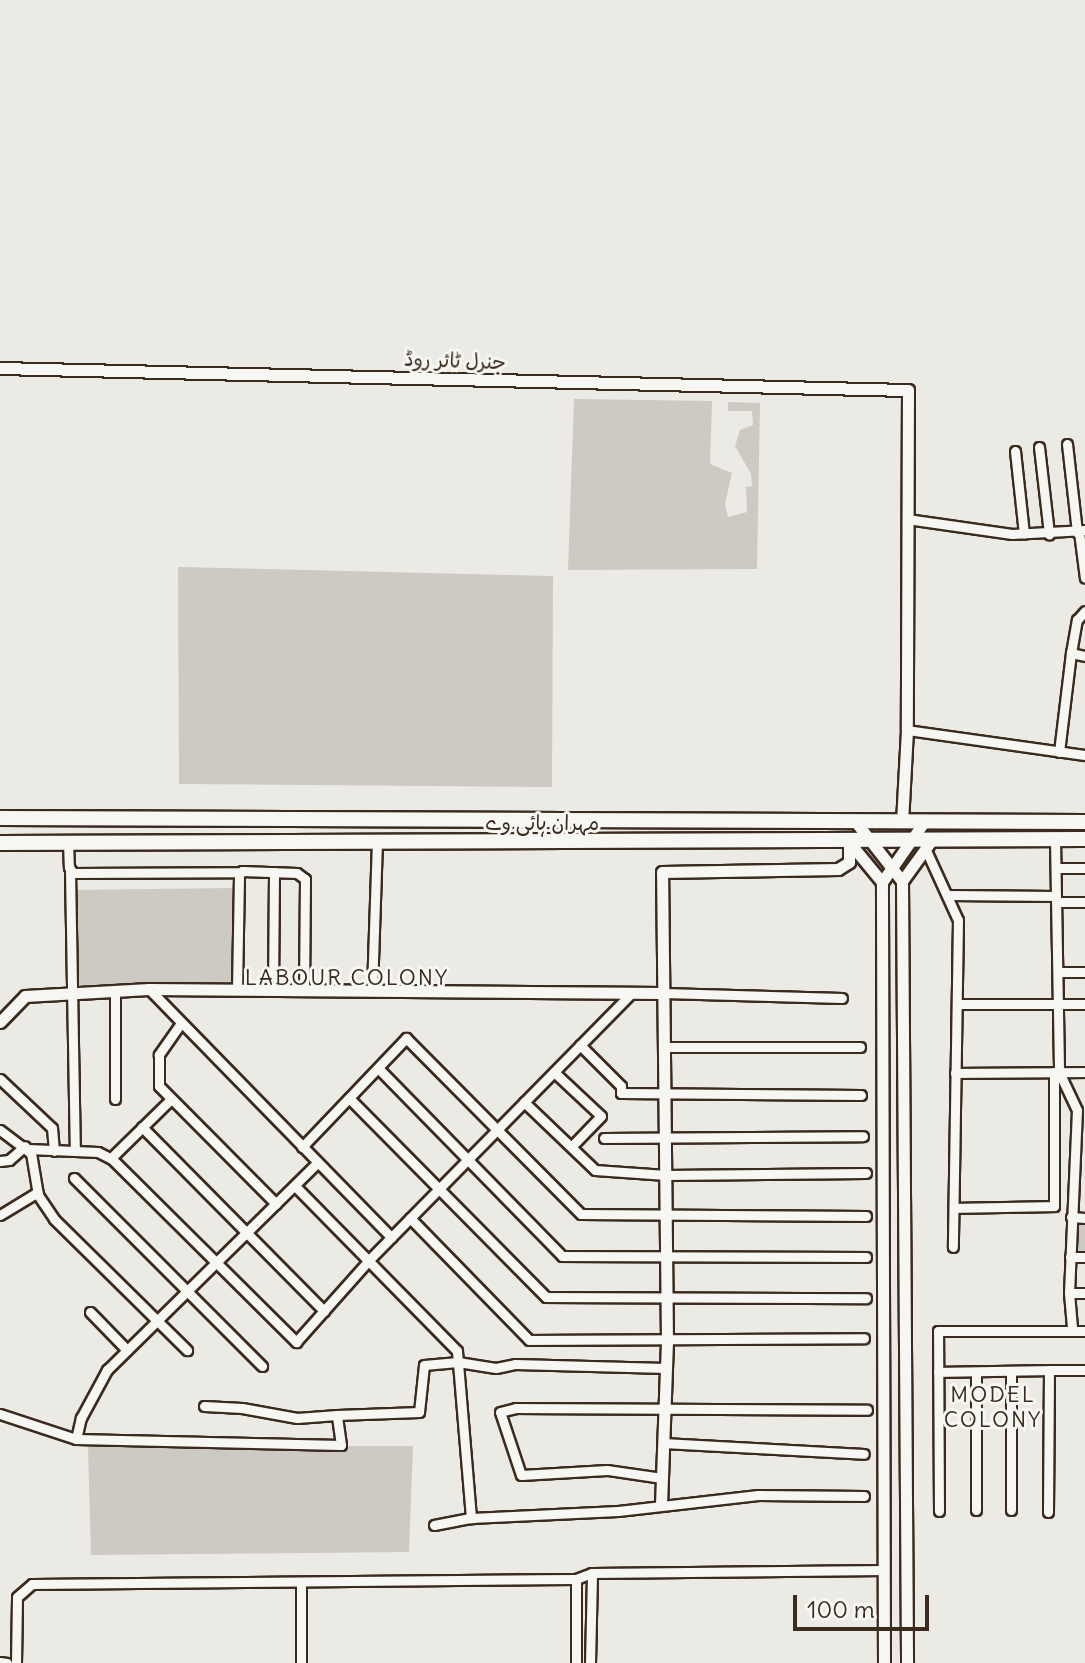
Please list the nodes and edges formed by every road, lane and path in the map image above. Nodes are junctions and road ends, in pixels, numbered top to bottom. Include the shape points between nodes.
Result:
1 (0, 368) edge
2 (1067, 444) dead end
3 (1039, 447) dead end
4 (1015, 451) dead end
5 (907, 519) junction
6 (1080, 532) edge
7 (1024, 534) junction
8 (1049, 534) junction
9 (1085, 578) edge
10 (1085, 611) edge
11 (1071, 653) junction
12 (1085, 656) edge
13 (907, 730) junction
14 (1059, 752) junction
15 (1085, 755) edge
16 (0, 818) edge
17 (855, 821) junction
18 (902, 822) junction
19 (924, 822) junction
20 (1085, 822) edge
21 (1055, 839) junction
22 (1085, 839) edge
23 (871, 841) junction
24 (911, 841) junction
25 (68, 842) junction
26 (849, 842) junction
27 (0, 843) edge
28 (377, 843) junction
29 (928, 844) junction
30 (892, 868) junction
31 (1056, 868) junction
32 (1085, 868) edge
33 (70, 871) junction
34 (240, 872) junction
35 (274, 872) junction
36 (902, 881) junction
37 (882, 882) junction
38 (948, 895) junction
39 (1056, 899) junction
40 (1085, 902) edge
41 (1058, 972) junction
42 (1085, 972) edge
43 (149, 989) junction
44 (237, 990) junction
45 (273, 990) junction
46 (115, 991) junction
47 (304, 991) junction
48 (372, 991) junction
49 (631, 993) junction
50 (663, 993) junction
51 (72, 994) junction
52 (842, 998) dead end
53 (957, 1004) junction
54 (1058, 1004) junction
55 (1085, 1004) edge
56 (5, 1012) edge
57 (0, 1022) edge
58 (181, 1023) junction
59 (580, 1045) junction
60 (665, 1047) junction
61 (860, 1047) dead end
62 (378, 1068) junction
63 (554, 1072) junction
64 (1056, 1072) junction
65 (1085, 1072) edge
66 (955, 1073) junction
67 (0, 1079) edge
68 (666, 1092) junction
69 (861, 1095) dead end
70 (349, 1098) junction
71 (115, 1099) dead end
72 (171, 1099) junction
73 (524, 1102) junction
74 (1081, 1110) edge
75 (142, 1127) junction
76 (498, 1129) junction
77 (0, 1130) edge
78 (863, 1136) dead end
79 (666, 1137) junction
80 (604, 1138) dead end
81 (572, 1146) junction
82 (302, 1147) junction
83 (27, 1148) junction
84 (54, 1151) junction
85 (75, 1151) junction
86 (1080, 1156) edge
87 (111, 1158) junction
88 (468, 1159) junction
89 (0, 1161) edge
90 (317, 1163) junction
91 (866, 1173) dead end
92 (666, 1175) junction
93 (74, 1178) dead end
94 (1073, 1185) junction
95 (1085, 1185) edge
96 (295, 1186) junction
97 (439, 1189) junction
98 (38, 1192) junction
99 (276, 1204) junction
100 (954, 1208) junction
101 (666, 1214) junction
102 (0, 1215) edge
103 (866, 1216) dead end
104 (1071, 1217) junction
105 (410, 1218) junction
106 (1085, 1218) edge
107 (247, 1233) junction
108 (391, 1237) junction
109 (953, 1247) dead end
110 (666, 1256) junction
111 (866, 1257) dead end
112 (1070, 1257) junction
113 (1085, 1257) edge
114 (369, 1260) junction
115 (217, 1262) junction
116 (187, 1291) junction
117 (1069, 1293) junction
118 (1085, 1293) edge
119 (666, 1297) junction
120 (866, 1298) dead end
121 (324, 1311) junction
122 (90, 1312) dead end
123 (158, 1319) junction
124 (1072, 1331) junction
125 (1085, 1331) edge
126 (864, 1338) dead end
127 (667, 1341) junction
128 (127, 1350) junction
129 (187, 1350) dead end
130 (458, 1362) junction
131 (262, 1366) dead end
132 (666, 1368) junction
133 (1049, 1370) junction
134 (1085, 1370) edge
135 (938, 1372) junction
136 (976, 1372) junction
137 (1011, 1372) junction
138 (204, 1406) dead end
139 (665, 1409) junction
140 (867, 1410) dead end
141 (0, 1414) edge
142 (337, 1415) junction
143 (76, 1439) junction
144 (663, 1443) junction
145 (864, 1454) dead end
146 (662, 1478) junction
147 (864, 1496) dead end
148 (661, 1505) junction
149 (976, 1510) dead end
150 (1011, 1510) dead end
151 (939, 1511) dead end
152 (1048, 1512) dead end
153 (471, 1518) junction
154 (434, 1525) dead end
155 (884, 1570) junction
156 (592, 1573) junction
157 (576, 1579) junction
158 (301, 1583) junction
159 (0, 1662) edge
160 (7, 1663) edge
161 (16, 1663) edge
162 (301, 1663) edge
163 (576, 1663) edge
164 (590, 1663) edge
165 (884, 1663) edge
166 (907, 1663) edge

1 - 5 street, جنرل ٹائر روڈ via 908,390
2 - 6 street
3 - 8 street
4 - 7 street
5 - 7 street
5 - 13 street
6 - 8 street
6 - 9 street
7 - 8 street
10 - 11 street via 1077,620
11 - 12 street
11 - 14 street
13 - 14 street
13 - 18 street
14 - 15 street
16 - 17 main road, مہران ہائی وے
17 - 18 main road, مہران ہائی وے
17 - 23 street
18 - 19 main road, مہران ہائی وے
19 - 20 main road, مہران ہائی وے
19 - 24 street
21 - 22 main road, مہران ہائی وے
21 - 29 main road, مہران ہائی وے
21 - 31 street
23 - 24 main road, مہران ہائی وے
23 - 26 main road, مہران ہائی وے
23 - 30 street
24 - 29 main road, مہران ہائی وے
24 - 30 street
25 - 27 main road, مہران ہائی وے
25 - 28 main road, مہران ہائی وے
25 - 33 street
26 - 28 main road, مہران ہائی وے
26 - 37 street
26 - 50 street via 849,862 838,869 662,872
28 - 48 street
29 - 36 street
29 - 38 street
30 - 36 street
30 - 37 street
31 - 32 street
31 - 39 street
33 - 34 street
33 - 51 street
34 - 35 street
34 - 44 street
35 - 45 street
35 - 47 street via 297,873 305,879
36 - 166 street
37 - 155 street
38 - 39 street
38 - 53 street via 958,920
39 - 40 street
39 - 41 street
41 - 42 street
41 - 54 street
43 - 44 street
43 - 46 street
43 - 58 street
44 - 45 street
45 - 47 street
46 - 51 street
46 - 71 street
47 - 48 street
48 - 49 street
49 - 50 street
49 - 59 street
50 - 52 street
50 - 60 street
51 - 56 street via 25,996
51 - 85 street
53 - 54 street
53 - 66 street
54 - 55 street
54 - 64 street
56 - 57 street
58 - 72 street via 159,1055 159,1086
58 - 82 street
59 - 63 street
59 - 68 street via 621,1086 621,1093
60 - 61 street
60 - 68 street
62 - 70 street
62 - 76 street via 406,1038
62 - 88 street
63 - 73 street
63 - 81 street via 601,1116
64 - 65 street
64 - 66 street
64 - 74 street
64 - 100 street via 1054,1206
66 - 100 street
67 - 84 street via 52,1128
68 - 69 street
68 - 79 street
70 - 82 street
70 - 97 street
72 - 75 street
72 - 99 street
73 - 76 street
73 - 81 street
74 - 86 street
75 - 87 street
75 - 107 street
76 - 88 street
76 - 101 street via 581,1214
77 - 83 street
78 - 79 street
79 - 80 street
79 - 92 street
81 - 92 street via 595,1170
82 - 90 street
83 - 84 street
83 - 89 street
83 - 98 street
84 - 85 street
85 - 87 street
86 - 94 street
87 - 115 street
88 - 97 street
88 - 110 street via 562,1256
90 - 96 street
90 - 108 street
91 - 92 street
92 - 101 street
93 - 116 street
94 - 95 street
94 - 104 street
96 - 99 street
96 - 114 street
97 - 105 street
97 - 119 street via 546,1297
98 - 102 street
98 - 123 street via 54,1219
99 - 107 street
100 - 109 street
101 - 103 street
101 - 110 street
104 - 106 street
104 - 112 street
105 - 108 street
105 - 127 street via 529,1340
107 - 115 street
107 - 121 street
108 - 114 street
110 - 111 street
110 - 119 street
112 - 113 street
112 - 117 street
114 - 121 street
114 - 130 street via 452,1342
115 - 116 street
115 - 121 street via 296,1342
116 - 123 street
116 - 131 street
117 - 118 street
117 - 124 street
119 - 120 street
119 - 127 street
122 - 128 street
123 - 128 street
123 - 129 street
124 - 125 street
124 - 135 street via 938,1331
126 - 127 street
127 - 132 street
128 - 143 street via 107,1370 81,1418
130 - 132 street via 496,1368
130 - 142 street via 424,1365 419,1412
130 - 153 street
132 - 139 street
133 - 134 street
133 - 137 street
133 - 152 street
135 - 136 street
135 - 151 street
136 - 137 street
136 - 149 street
137 - 150 street
138 - 142 street via 297,1418
139 - 140 street
139 - 144 street
139 - 146 street via 500,1412 521,1475 607,1470
141 - 143 street
142 - 143 street via 341,1445
144 - 145 street
144 - 146 street
146 - 148 street
147 - 148 street via 758,1495
148 - 153 street
153 - 154 street
155 - 156 street
155 - 165 street
156 - 157 street
156 - 164 street
157 - 158 street
157 - 163 street
158 - 161 street via 32,1584 17,1597
158 - 162 street
159 - 160 street

